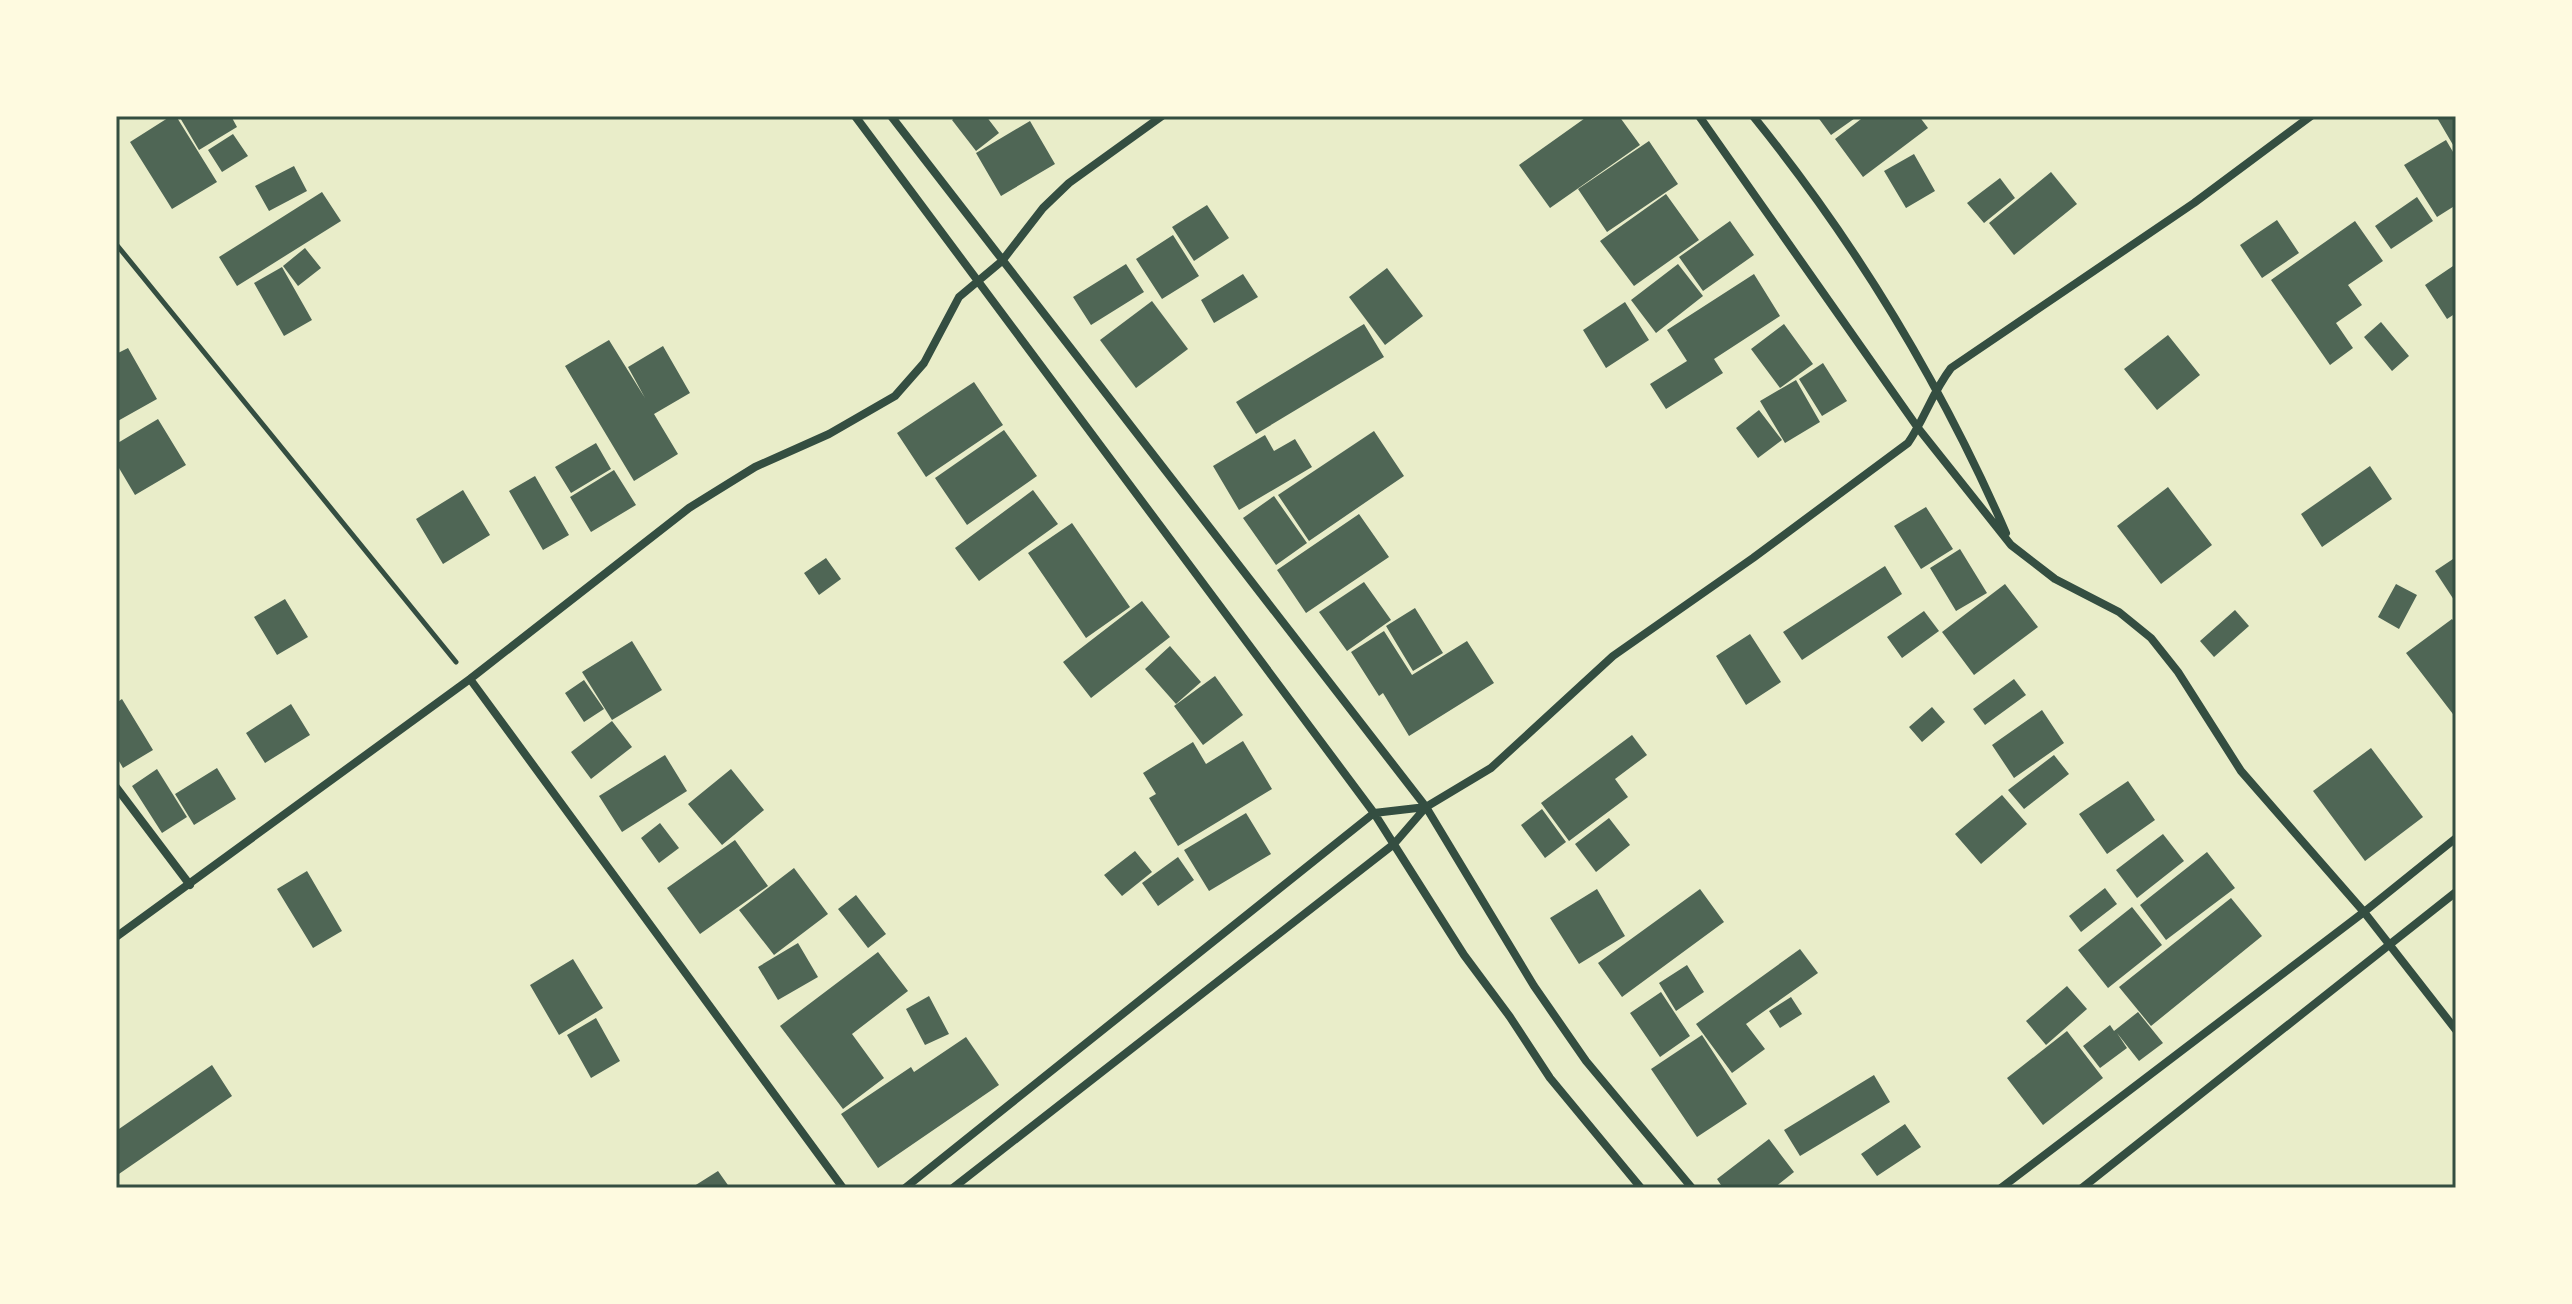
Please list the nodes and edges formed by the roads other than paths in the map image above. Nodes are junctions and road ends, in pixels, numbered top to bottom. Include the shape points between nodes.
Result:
1 (855, 116) edge
2 (891, 116) edge
3 (1162, 116) edge
4 (1699, 116) edge
5 (1753, 116) edge
6 (2311, 116) edge
7 (1002, 261) junction
8 (978, 281) junction
9 (1935, 390) junction
10 (1918, 428) junction
11 (2011, 545) junction
12 (470, 679) junction
13 (116, 787) edge
14 (1426, 807) junction
15 (1374, 813) junction
16 (2456, 838) edge
17 (1394, 844) junction
18 (190, 885) junction
19 (2456, 892) edge
20 (2364, 912) junction
21 (116, 937) edge
22 (2388, 944) junction
23 (2456, 1030) edge
24 (843, 1188) edge
25 (905, 1188) edge
26 (953, 1188) edge
27 (1641, 1188) edge
28 (1692, 1188) edge
29 (2001, 1188) edge
30 (2082, 1188) edge

1 - 8 street
2 - 7 street
3 - 7 street via 1069,183
4 - 10 street
5 - 9 street via 1867,271
6 - 9 street via 2194,203 1951,368
7 - 8 street
7 - 14 street
8 - 12 street via 959,297 924,363 895,396 829,434 755,467 689,508
8 - 15 street
9 - 10 street
9 - 11 street
10 - 11 street
10 - 14 street via 1908,443 1613,656 1491,768
11 - 20 street via 2151,638 2241,771
12 - 18 street
12 - 24 street
13 - 18 street
14 - 15 street
14 - 17 street
14 - 28 street via 1534,986 1586,1061
15 - 17 street
15 - 25 street
16 - 20 street
17 - 26 street
17 - 27 street via 1550,1078
18 - 21 street
19 - 22 street
20 - 22 street
20 - 29 street
22 - 23 street
22 - 30 street

